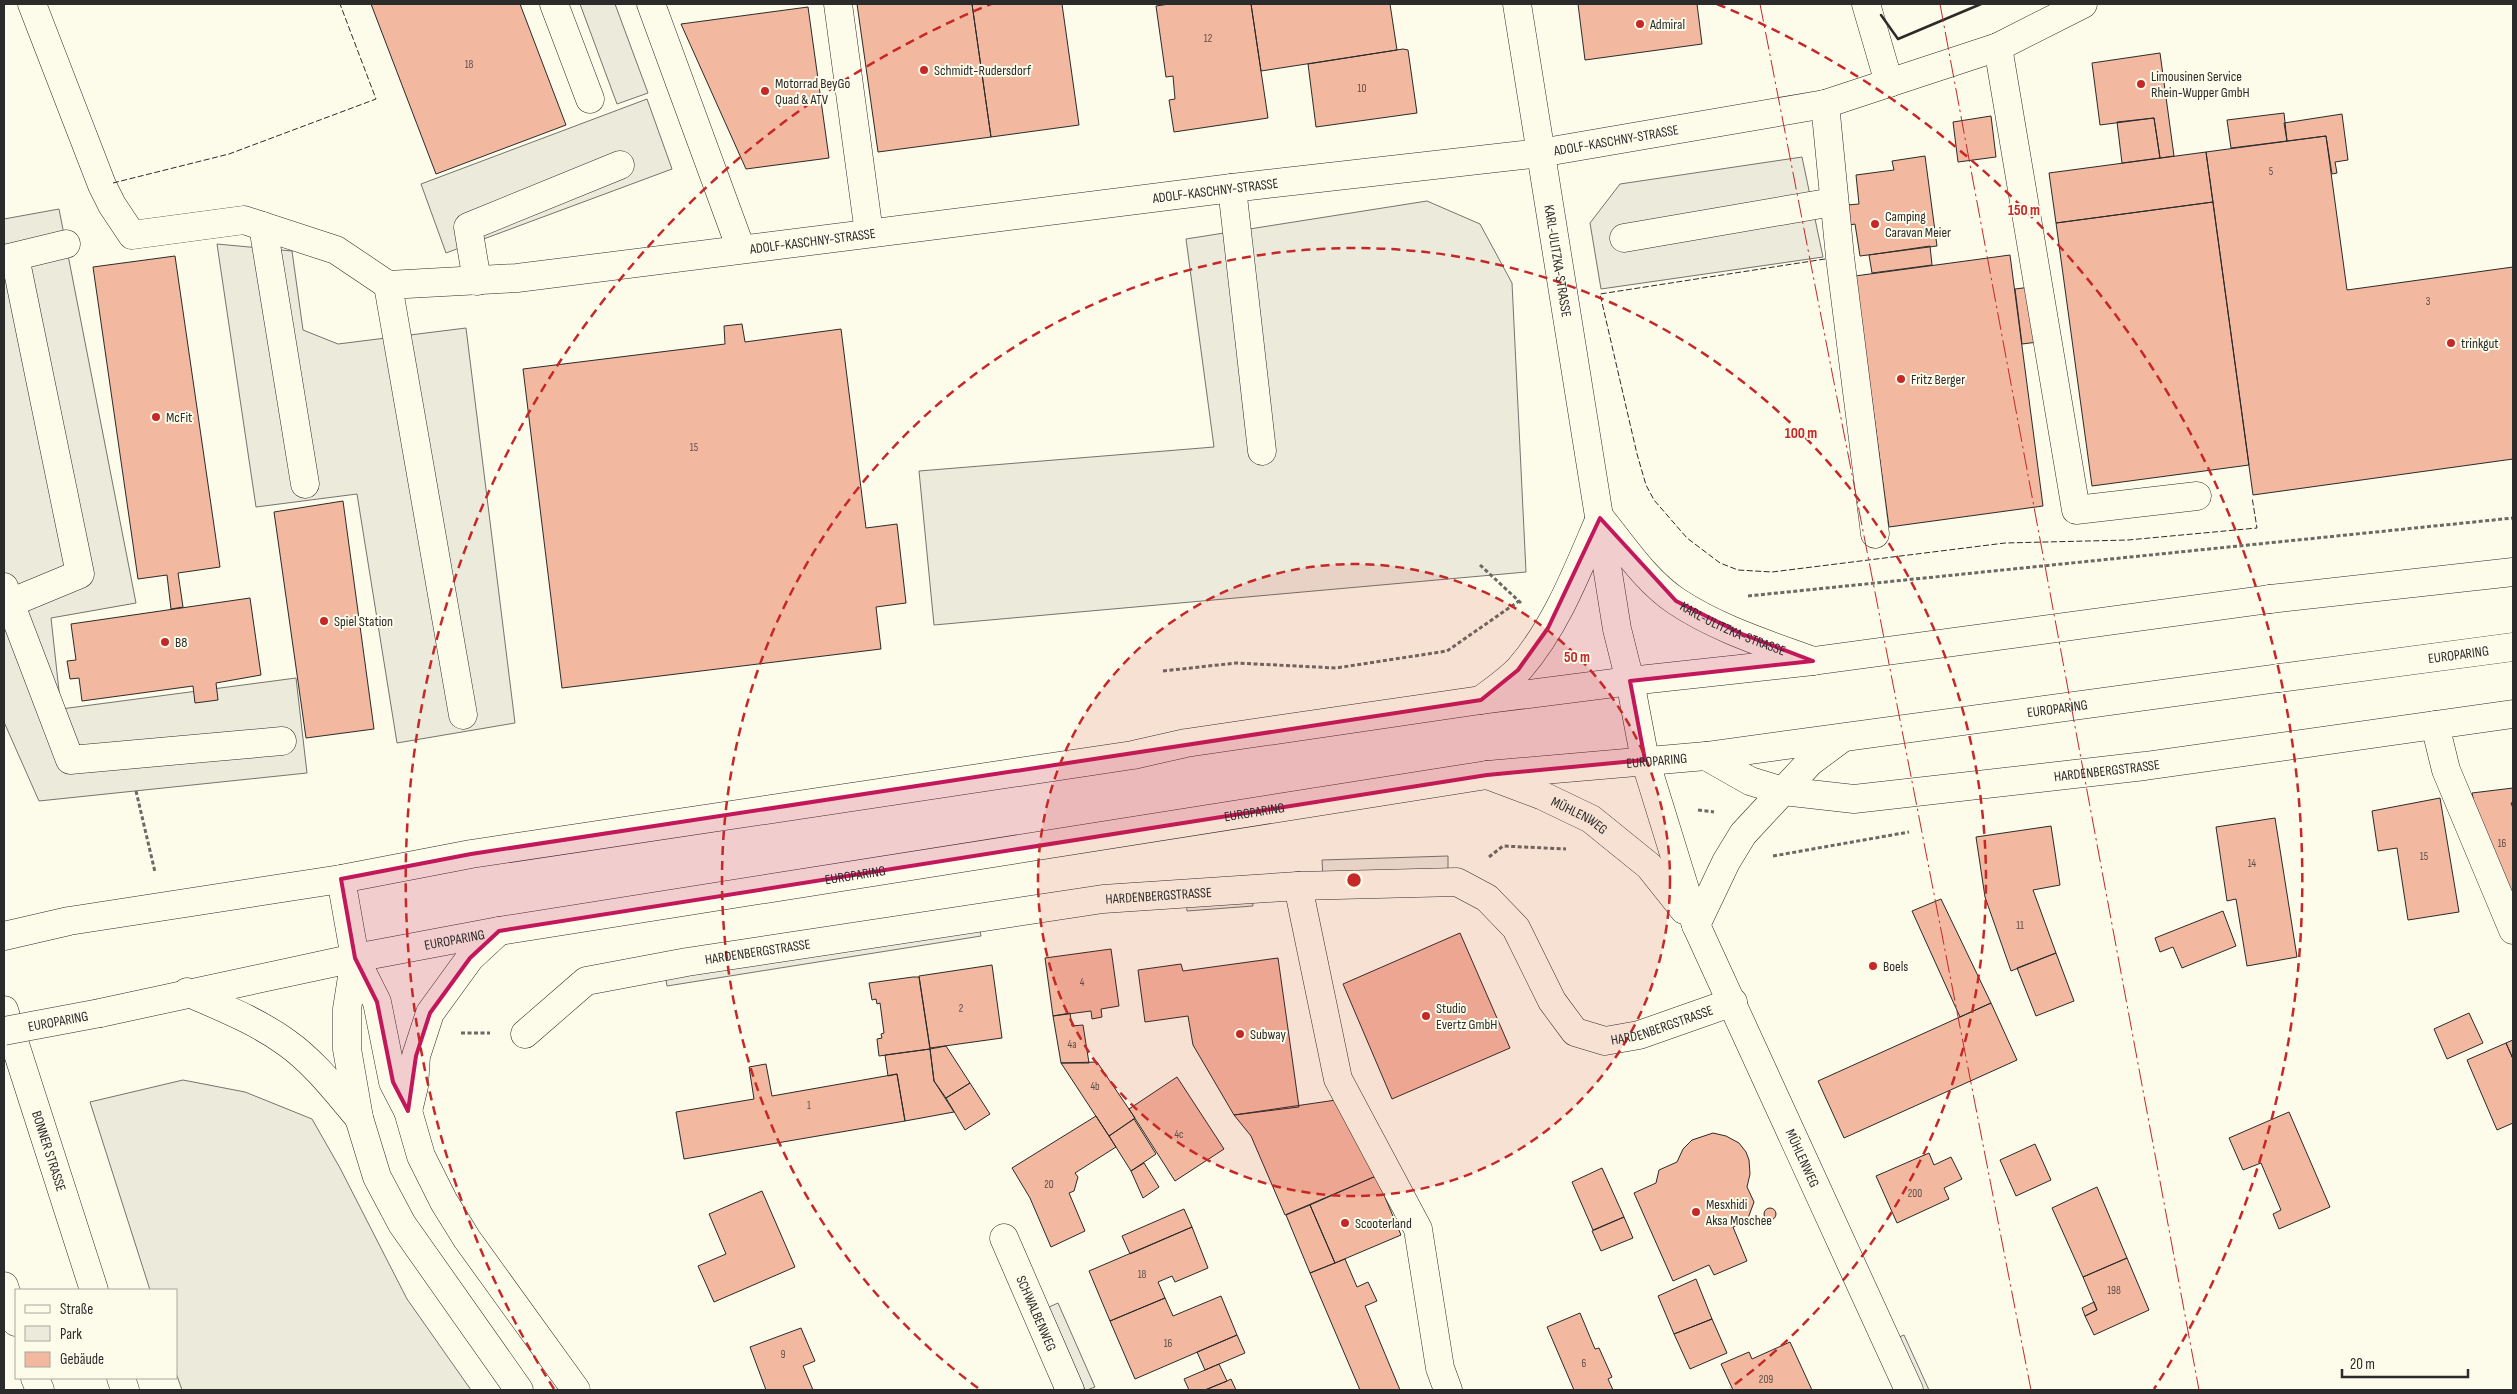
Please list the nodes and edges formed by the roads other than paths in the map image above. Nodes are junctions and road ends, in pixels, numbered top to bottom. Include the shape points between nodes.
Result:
1 (32, 4) edge
2 (554, 4) edge
3 (651, 4) edge
4 (838, 4) edge
5 (1517, 4) edge
6 (1866, 4) edge
7 (2083, 4) edge
8 (1998, 47) junction
9 (1889, 83) junction
10 (590, 99) dead end
11 (1825, 104) junction
12 (1540, 153) junction
13 (620, 166) dead end
14 (1232, 188) junction
15 (1833, 202) junction
16 (263, 226) junction
17 (869, 233) junction
18 (1624, 238) dead end
19 (66, 244) dead end
20 (741, 249) junction
21 (10, 258) edge
22 (477, 281) junction
23 (388, 285) junction
24 (1262, 451) dead end
25 (305, 484) dead end
26 (2197, 496) dead end
27 (1600, 518) junction
28 (1875, 534) dead end
29 (2513, 572) edge
30 (7, 595) edge
31 (2513, 647) edge
32 (1813, 661) junction
33 (1630, 681) junction
34 (1482, 700) junction
35 (2513, 714) edge
36 (462, 715) dead end
37 (2435, 725) junction
38 (1844, 737) junction
39 (282, 741) dead end
40 (1706, 756) junction
41 (1645, 760) junction
42 (1487, 775) junction
43 (1783, 791) junction
44 (341, 879) junction
45 (1298, 886) junction
46 (1696, 925) junction
47 (2513, 930) edge
48 (499, 931) junction
49 (4, 936) edge
50 (355, 958) junction
51 (187, 992) junction
52 (1733, 1002) junction
53 (4, 1010) edge
54 (4, 1031) edge
55 (525, 1034) dead end
56 (408, 1111) junction
57 (359, 1118) junction
58 (1004, 1238) dead end
59 (4, 1286) edge
60 (94, 1289) edge
61 (15, 1319) edge
62 (519, 1390) edge
63 (576, 1390) edge
64 (1070, 1390) edge
65 (1448, 1390) edge
66 (1908, 1390) edge

1 - 16 main road via 102,185 132,235 244,220
2 - 10 main road
3 - 20 main road
4 - 17 main road
5 - 12 main road, KARL-ULITZKA-STRASSE
6 - 9 main road
7 - 8 main road, ADOLF-KASCHNY-STRASSE
8 - 9 main road, ADOLF-KASCHNY-STRASSE
8 - 26 main road via 2076,510
9 - 11 main road, ADOLF-KASCHNY-STRASSE
11 - 12 main road, ADOLF-KASCHNY-STRASSE
11 - 15 main road
12 - 14 main road, ADOLF-KASCHNY-STRASSE
12 - 27 main road, KARL-ULITZKA-STRASSE
13 - 22 main road via 468,227
14 - 17 main road, ADOLF-KASCHNY-STRASSE
14 - 24 main road
15 - 18 main road
15 - 28 main road
16 - 23 main road via 336,250
16 - 25 main road
17 - 20 main road, ADOLF-KASCHNY-STRASSE
19 - 21 main road
20 - 22 main road, ADOLF-KASCHNY-STRASSE
21 - 30 main road via 80,574
22 - 23 main road, ADOLF-KASCHNY-STRASSE
23 - 36 main road
27 - 32 main road, KARL-ULITZKA-STRASSE via 1642,568 1676,601 1733,630
27 - 33 main road, KARL-ULITZKA-STRASSE via 1617,629
27 - 34 main road via 1548,628 1518,670
29 - 32 main road via 2270,599
30 - 39 main road via 70,760
31 - 38 main road, EUROPARING
32 - 33 main road
33 - 34 main road
33 - 41 main road, KARL-ULITZKA-STRASSE
34 - 44 main road via 547,842
35 - 37 main road, HARDENBERGSTRASSE
37 - 43 main road, HARDENBERGSTRASSE via 2145,766 1854,799
37 - 47 main road via 2446,770
38 - 40 main road, EUROPARING
38 - 43 main road via 1810,762
40 - 41 main road, EUROPARING
40 - 43 main road, HARDENBERGSTRASSE via 1750,782
41 - 42 main road, EUROPARING
41 - 46 main road, MÜHLENWEG
42 - 46 main road, MÜHLENWEG via 1591,819 1649,866
42 - 48 main road, EUROPARING
43 - 46 main road via 1744,834 1726,862
44 - 49 main road via 69,921
44 - 50 main road
45 - 52 main road, HARDENBERGSTRASSE via 1457,882 1487,898 1516,928 1552,1001 1575,1032 1605,1041 1639,1035
45 - 55 main road, HARDENBERGSTRASSE via 1103,899 687,962 586,981
45 - 65 main road via 1320,1005 1338,1079 1418,1229 1440,1368
46 - 52 main road, MÜHLENWEG
48 - 50 main road, EUROPARING
48 - 56 main road via 470,958 430,1013 416,1056
50 - 51 main road, EUROPARING
50 - 56 main road via 377,1002 393,1082
50 - 57 main road via 347,1009 347,1049
51 - 54 main road, EUROPARING, bridge
51 - 57 main road via 246,1019 287,1043 321,1074
52 - 66 main road, MÜHLENWEG
53 - 60 main road, BONNER STRASSE
56 - 63 main road via 421,1156 444,1202
57 - 62 main road via 377,1177 402,1224
58 - 64 main road, SCHWALBENWEG
59 - 61 main road

